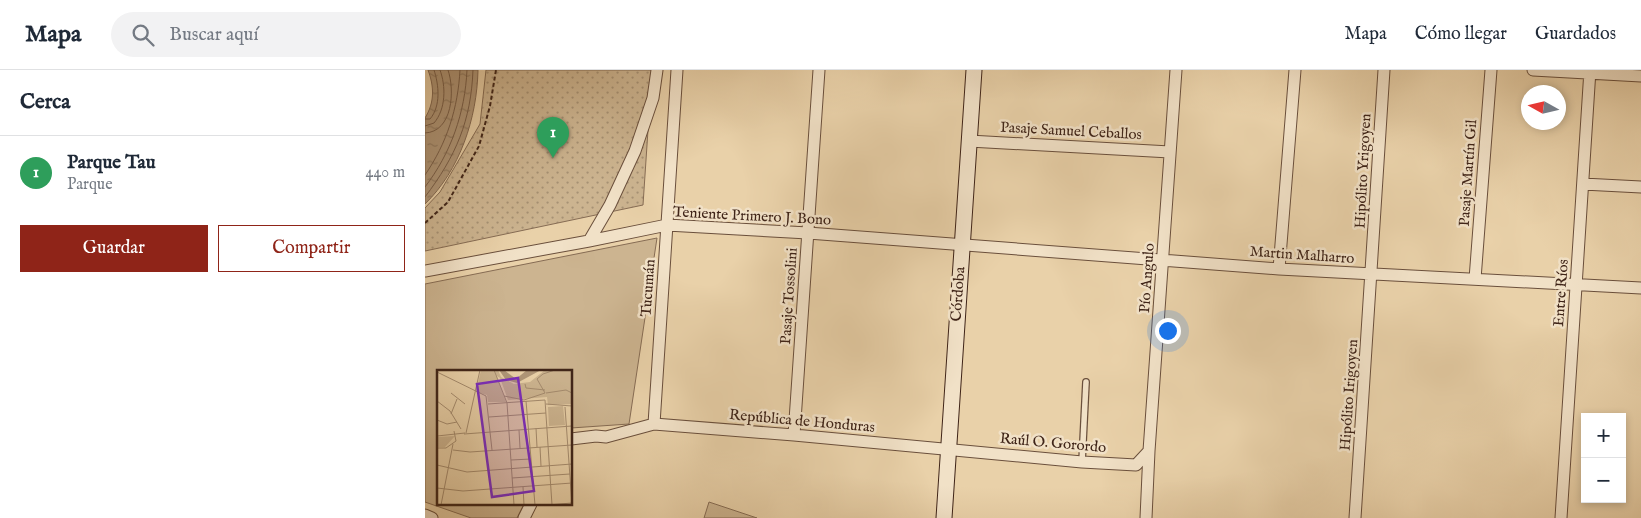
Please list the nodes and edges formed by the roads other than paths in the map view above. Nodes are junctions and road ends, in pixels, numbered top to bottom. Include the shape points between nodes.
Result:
1 (657, 70) edge
2 (677, 70) edge
3 (819, 70) edge
4 (967, 70) edge
5 (974, 70) edge
6 (1176, 70) edge
7 (1295, 70) edge
8 (1384, 70) edge
9 (1491, 70) edge
10 (1533, 70) edge
11 (1590, 71) edge
12 (1641, 76) edge
13 (969, 141) junction
14 (1171, 152) junction
15 (1583, 184) junction
16 (1641, 187) edge
17 (667, 225) junction
18 (808, 233) junction
19 (589, 242) junction
20 (959, 244) junction
21 (1163, 260) junction
22 (1279, 269) junction
23 (425, 271) edge
24 (1372, 274) junction
25 (1475, 279) junction
26 (1577, 284) junction
27 (1641, 288) edge
28 (1086, 382) dead end
29 (654, 424) junction
30 (794, 435) junction
31 (573, 439) edge
32 (945, 448) junction
33 (1149, 451) junction
34 (1082, 462) junction
35 (530, 506) edge
36 (425, 515) edge
37 (433, 518) edge
38 (524, 518) edge
39 (938, 518) edge
40 (944, 518) edge
41 (1146, 518) edge
42 (1355, 518) edge
43 (1561, 518) edge

1 - 19 street via 653,98 635,151
2 - 17 street, Tucumán
3 - 18 street, Pasaje Tossolini
4 - 20 street, Córdoba
5 - 13 street, Córdoba
6 - 14 street, Pío Angulo
7 - 22 street
8 - 24 street, Hipólito Yrigoyen
9 - 25 street, Pasaje Martín Gil
10 - 11 street
11 - 12 street
11 - 15 street, Entre Ríos
13 - 14 street, Pasaje Samuel Ceballos
13 - 20 street, Córdoba
14 - 21 street, Pío Angulo
15 - 16 street
15 - 26 street, Entre Ríos
17 - 18 street, Teniente Primero J. Bono
17 - 19 street, Teniente Primero J. Bono
17 - 29 street, Tucumán
18 - 20 street, Teniente Primero J. Bono
18 - 30 street, Pasaje Tossolini
19 - 23 street, Teniente Primero J. Bono
20 - 21 street, Martin Malharro
20 - 32 street, Córdoba
21 - 22 street, Martin Malharro
21 - 33 street, Pío Angulo
22 - 24 street, Martin Malharro
24 - 25 street, Martin Malharro
24 - 42 street, Hipólito Irigoyen
25 - 26 street, Martin Malharro
26 - 27 street, Martin Malharro
26 - 43 street, Entre Ríos
28 - 34 lane
29 - 30 street, República de Honduras
29 - 31 street via 606,437
30 - 32 street, República de Honduras
32 - 34 street, Raúl O. Gorordo
32 - 39 street, Córdoba
32 - 40 street, Córdoba
33 - 34 street, Raúl O. Gorordo via 1136,464
33 - 41 street, Pío Angulo
35 - 38 street
36 - 37 street

